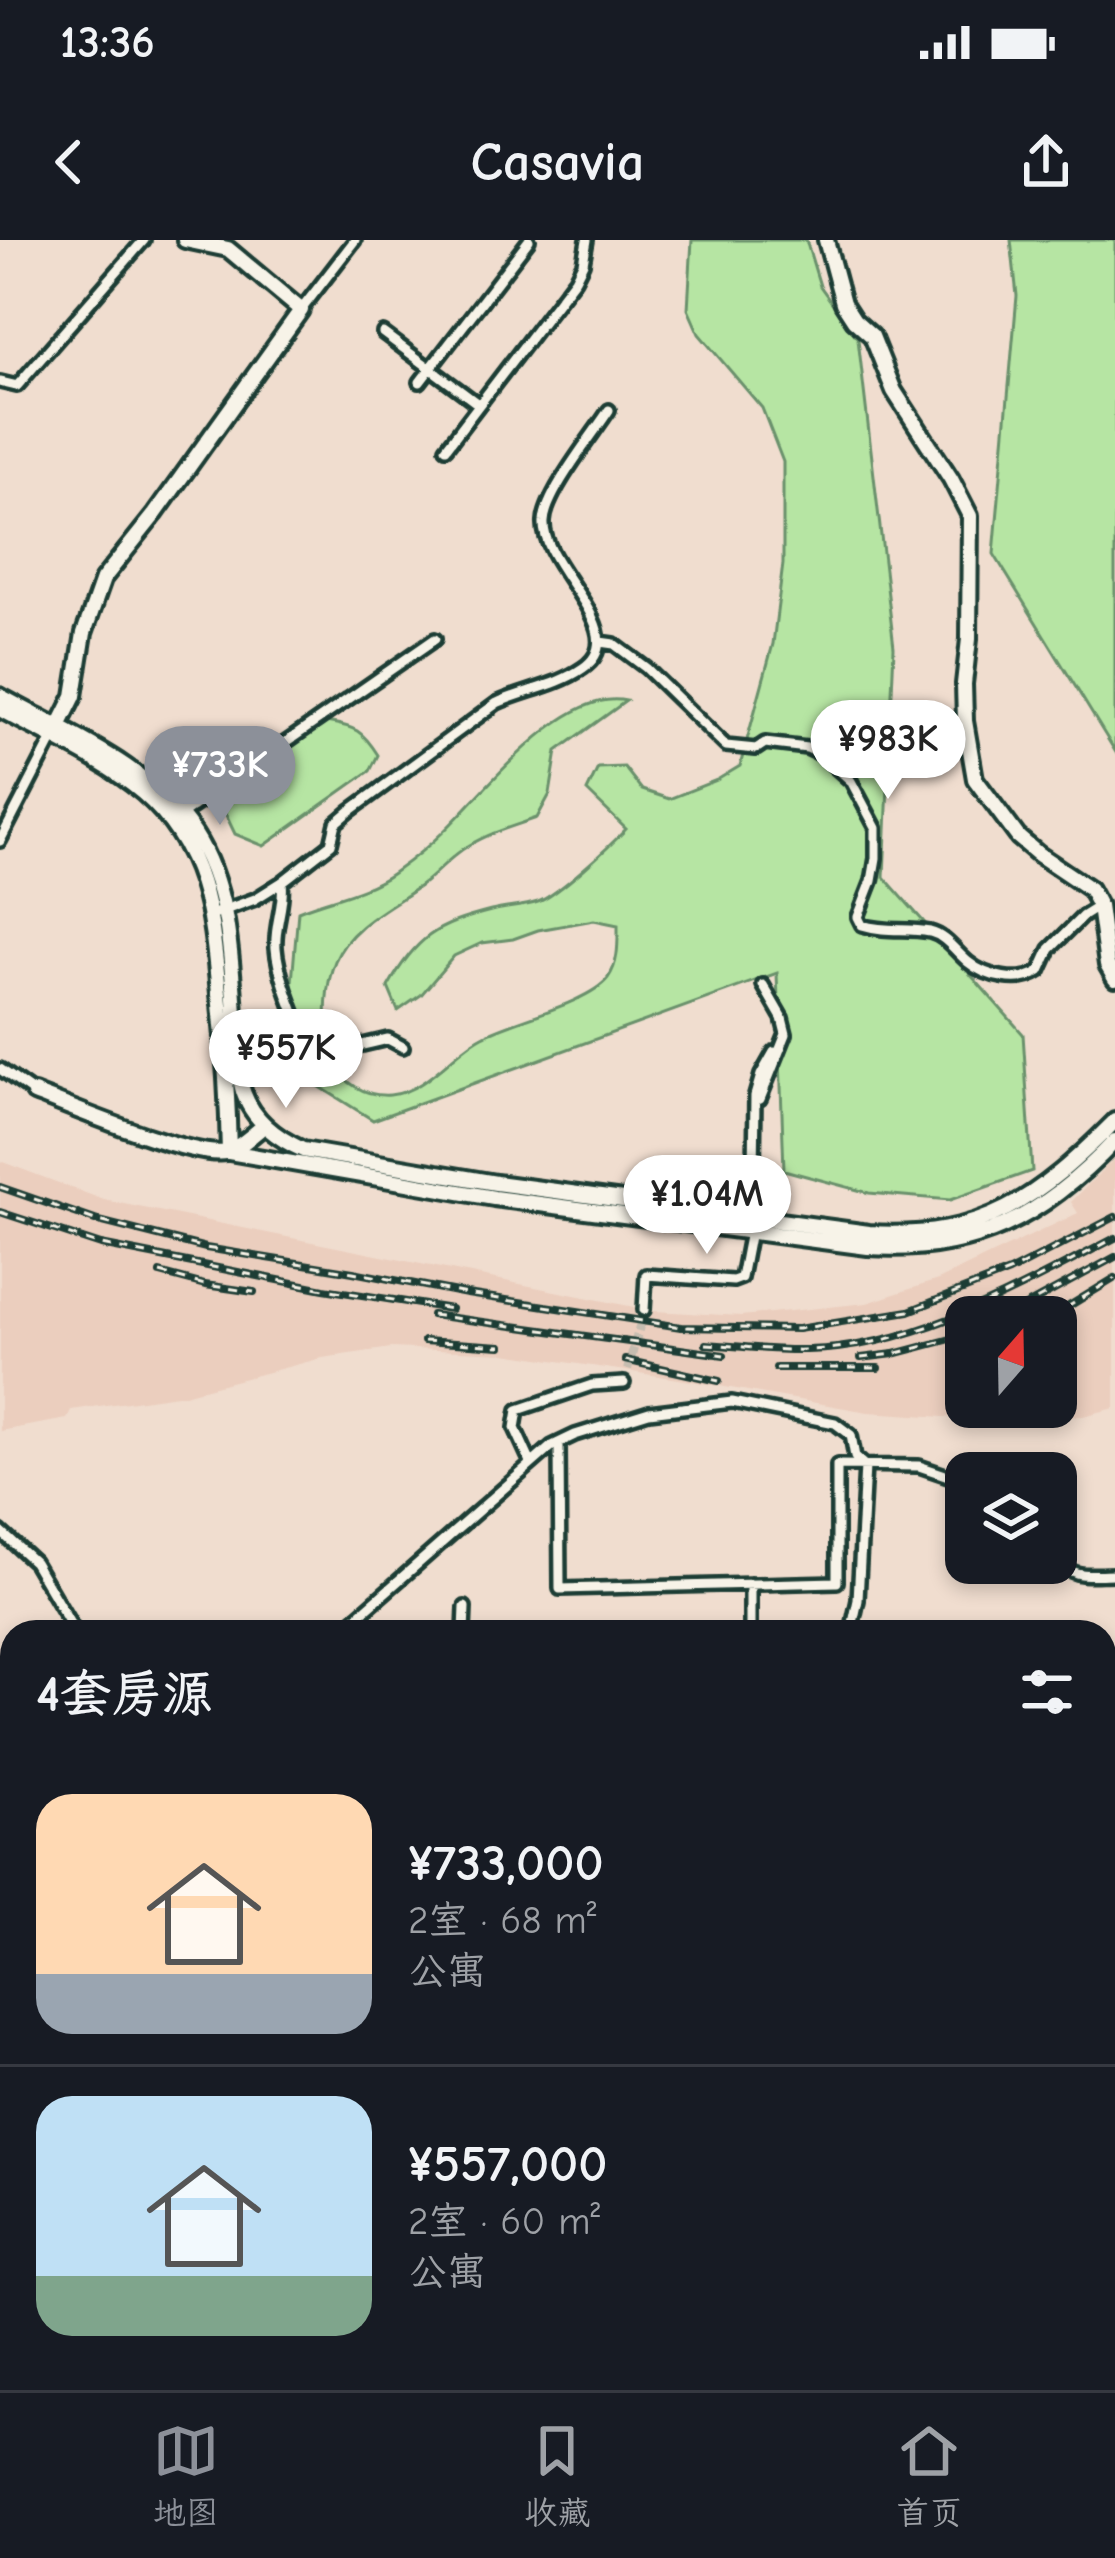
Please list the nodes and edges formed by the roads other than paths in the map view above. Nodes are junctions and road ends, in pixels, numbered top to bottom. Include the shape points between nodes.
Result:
1 (143, 240) edge
2 (184, 240) edge
3 (355, 240) edge
4 (529, 240) edge
5 (587, 240) edge
6 (826, 240) edge
7 (226, 244) edge
8 (301, 310) junction
9 (383, 333) dead end
10 (431, 367) junction
11 (0, 382) edge
12 (420, 382) dead end
13 (478, 404) junction
14 (609, 410) dead end
15 (446, 448) dead end
16 (435, 639) dead end
17 (600, 642) junction
18 (0, 696) edge
19 (0, 709) edge
20 (56, 733) junction
21 (182, 815) junction
22 (0, 841) edge
23 (282, 882) junction
24 (1099, 906) junction
25 (217, 912) junction
26 (1115, 980) edge
27 (764, 985) dead end
28 (403, 1047) dead end
29 (774, 1052) dead end
30 (0, 1069) edge
31 (34, 1094) joint
32 (1115, 1121) edge
33 (756, 1122) junction
34 (265, 1125) junction
35 (1115, 1141) edge
36 (229, 1152) junction
37 (750, 1224) junction
38 (644, 1310) tunnel mouth
39 (624, 1383) dead end
40 (560, 1443) junction
41 (531, 1463) junction
42 (865, 1466) junction
43 (945, 1475) edge
44 (0, 1531) edge
45 (1077, 1573) edge
46 (1115, 1574) edge
47 (750, 1584) junction
48 (465, 1607) dead end
49 (68, 1620) edge
50 (354, 1620) edge
51 (464, 1620) edge
52 (750, 1620) edge
53 (854, 1620) edge

1 - 11 street via 17,386
2 - 7 main road
3 - 8 street
4 - 10 street
5 - 13 street via 574,279
6 - 24 main road via 843,303 872,336 894,391 970,516 964,684 975,779 1018,837 1085,884
7 - 8 main road
8 - 20 main road via 103,579 74,697
9 - 10 street
10 - 12 street
10 - 13 street
13 - 15 street
14 - 17 street via 544,522 550,550
16 - 21 street
17 - 23 street via 589,665 497,703 350,811 336,823 331,844
17 - 24 street via 624,650 726,746 799,746 822,754 851,781 876,828 862,925 933,933 976,968 1020,980 1040,971 1050,949
18 - 20 main road
19 - 20 main road
20 - 21 main road via 139,775
20 - 22 street
20 - 25 main road via 163,813
21 - 25 main road via 210,863
23 - 25 street
23 - 28 street via 276,953 308,1049 320,1055 388,1039
24 - 26 main road
25 - 34 main road via 242,1089
25 - 36 main road
27 - 33 street via 785,1034
29 - 33 street via 756,1088
30 - 31 street
31 - 36 main road via 136,1132
32 - 37 main road via 1046,1185 962,1225 888,1234
33 - 37 street
34 - 36 main road
34 - 37 main road via 303,1150
35 - 37 main road via 1054,1197 966,1239 887,1248
36 - 37 main road via 494,1198
37 - 38 street via 741,1278 646,1275
39 - 41 street via 518,1409 515,1428
40 - 41 street
40 - 42 street via 649,1412 732,1402 835,1423 851,1435
40 - 47 street via 560,1588
41 - 50 street
42 - 43 street
42 - 47 street via 837,1465 837,1582
42 - 53 street
44 - 49 street via 34,1562
45 - 46 street
47 - 52 street
48 - 51 street

